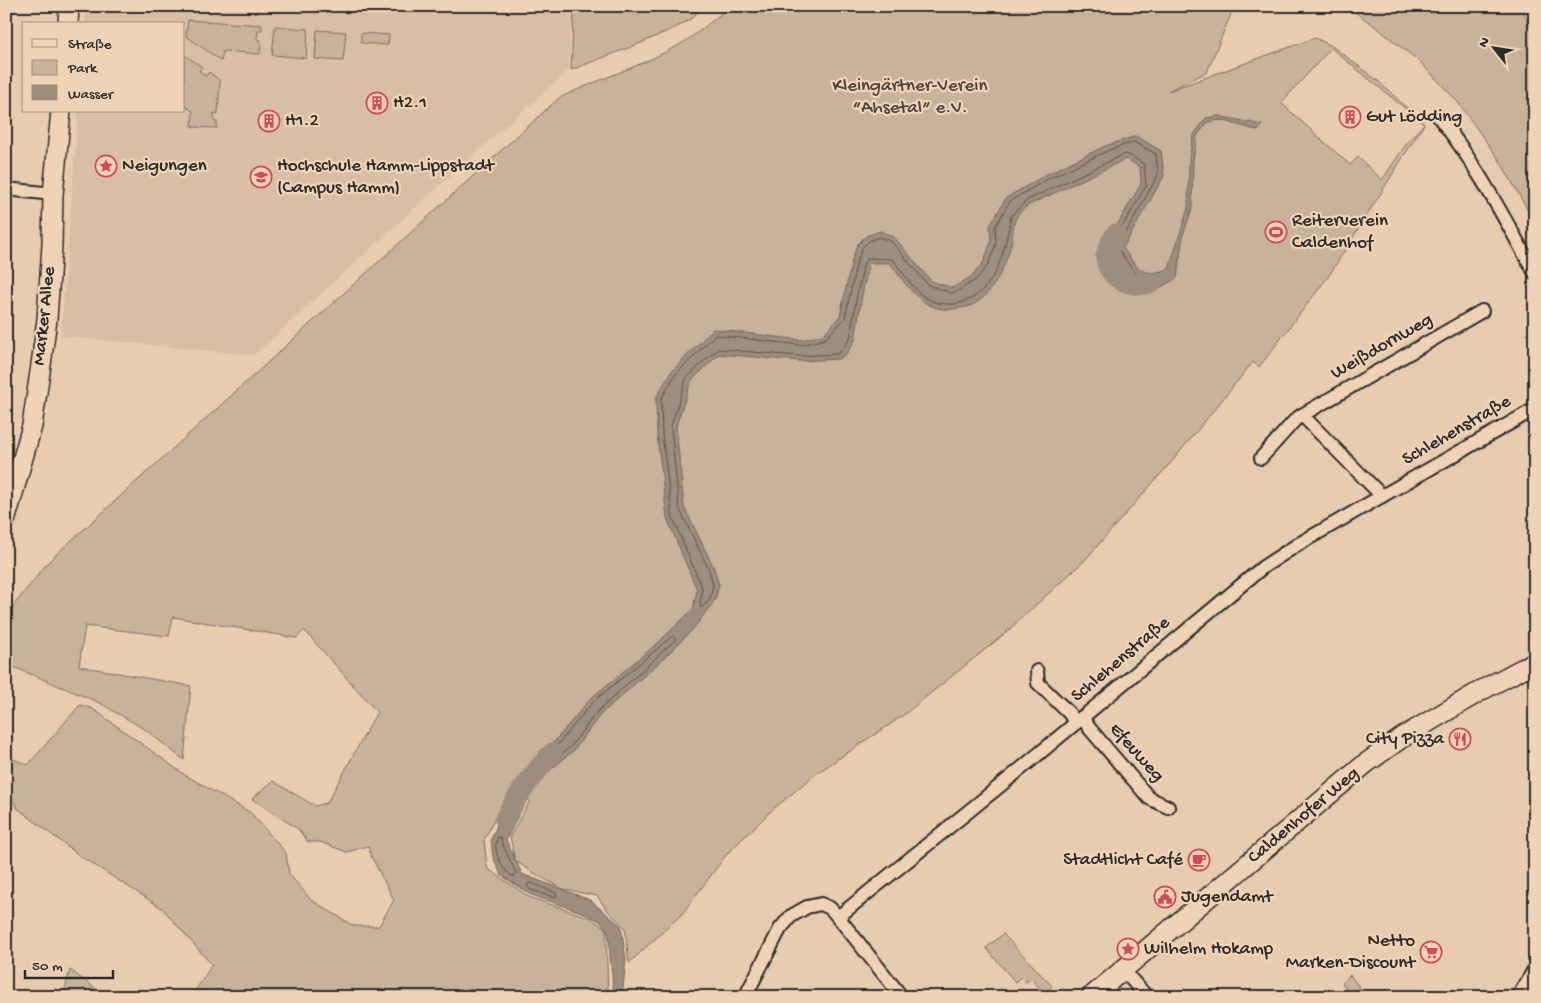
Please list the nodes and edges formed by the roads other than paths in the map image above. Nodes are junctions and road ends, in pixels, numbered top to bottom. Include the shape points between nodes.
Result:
1 (69, 6) edge
2 (68, 22) edge
3 (61, 112) edge
4 (1439, 117) dead end
5 (6, 189) edge
6 (53, 194) junction
7 (1535, 273) edge
8 (1482, 311) dead end
9 (1535, 409) edge
10 (1302, 415) junction
11 (1261, 458) dead end
12 (1382, 496) junction
13 (6, 518) edge
14 (1535, 662) edge
15 (1038, 671) dead end
16 (1079, 720) junction
17 (1168, 808) dead end
18 (838, 917) junction
19 (1535, 968) edge
20 (1123, 970) junction
21 (745, 997) edge
22 (902, 997) edge
23 (1091, 997) edge
24 (1147, 997) edge
25 (1518, 997) edge

1 - 2 street
3 - 6 street, Marker Allee
4 - 7 street via 1477,173
5 - 6 street
6 - 13 street, Marker Allee via 47,319 41,365 32,426
8 - 10 street, Weißdornweg
9 - 12 street, Schlehenstraße
10 - 11 street, Weißdornweg
10 - 12 street
12 - 16 street, Schlehenstraße via 1263,567
14 - 20 street, Caldenhofer Weg via 1411,732 1365,764
15 - 16 street, Efeuweg via 1038,683
16 - 17 street, Efeuweg via 1149,798
16 - 18 street, Schlehenstraße
18 - 21 street via 821,904 791,916 780,929
18 - 22 street
19 - 25 street
20 - 23 street, Caldenhofer Weg
20 - 24 street

